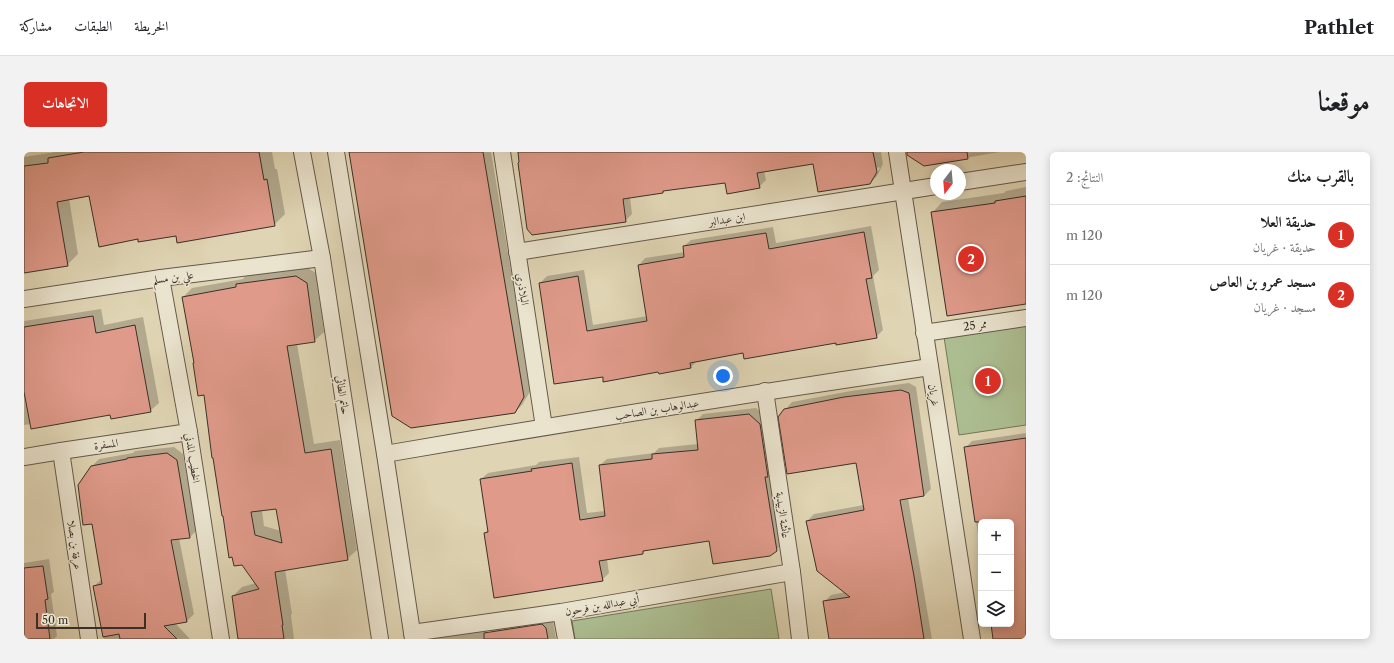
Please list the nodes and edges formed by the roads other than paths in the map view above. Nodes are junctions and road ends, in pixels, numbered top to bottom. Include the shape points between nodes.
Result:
1 (302, 152) edge
2 (336, 152) edge
3 (502, 152) edge
4 (897, 152) edge
5 (1026, 172) edge
6 (966, 181) edge
7 (930, 187) edge
8 (903, 191) junction
9 (517, 252) junction
10 (322, 258) junction
11 (161, 278) junction
12 (24, 299) edge
13 (1026, 318) edge
14 (924, 332) junction
15 (930, 367) junction
16 (765, 391) junction
17 (544, 427) junction
18 (189, 432) junction
19 (61, 451) junction
20 (385, 454) junction
21 (24, 457) edge
22 (792, 572) junction
23 (561, 612) junction
24 (412, 636) edge
25 (89, 639) edge
26 (221, 639) edge
27 (380, 639) edge
28 (566, 639) edge
29 (800, 639) edge
30 (972, 639) edge

1 - 10 street, حاتم الطائي
2 - 20 street
3 - 9 street, البلاذري
4 - 8 street, غريان
5 - 6 street
7 - 8 street, ابن عبدالبر
8 - 9 street, ابن عبدالبر
8 - 14 street, غريان
9 - 17 street, البلاذري
10 - 11 street, علي بن مسلم
10 - 27 street, حاتم الطائي
11 - 12 street, علي بن مسلم
11 - 18 street, الخطيب المدني
13 - 14 street, ممر 25
14 - 15 street, غريان
15 - 16 street, عبدالوهاب بن الصاحب
15 - 30 street, غريان
16 - 17 street, عبدالوهاب بن الصاحب
16 - 22 street, عائشة الزبيدية
17 - 20 street, عبدالوهاب بن الصاحب
18 - 19 street, المسفرة
18 - 26 street, الخطيب المدني
19 - 21 street, المسفرة
19 - 25 street, عرفة بن بصلا
20 - 24 street
22 - 23 street, أبي عبدالله بن فرحون
22 - 29 street, عائشة الزبيدية
23 - 24 street, أبي عبدالله بن فرحون
23 - 28 street

